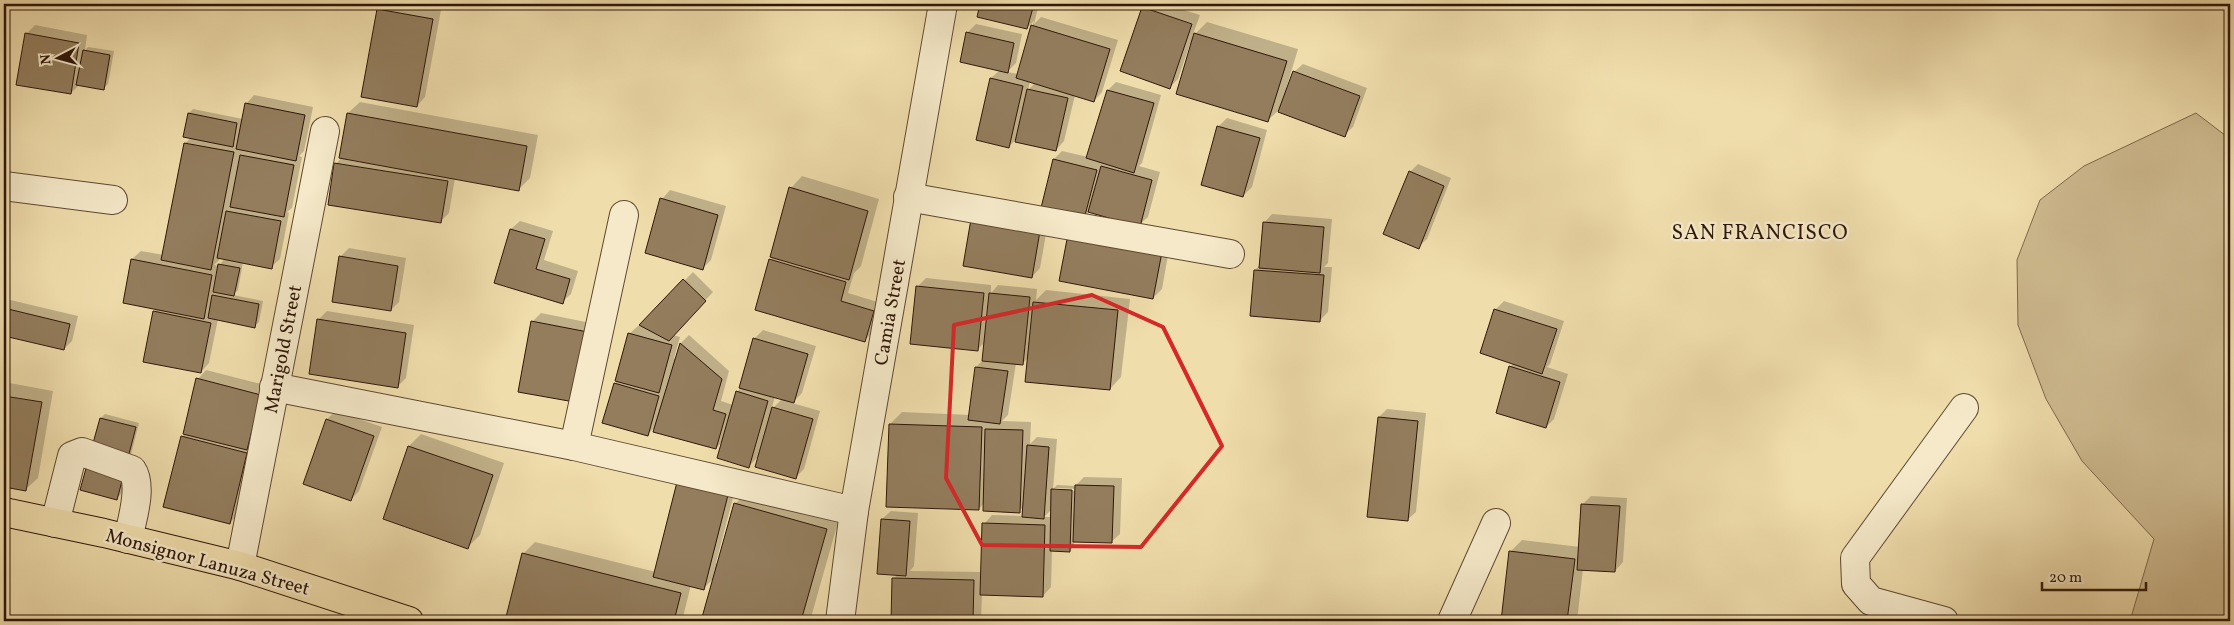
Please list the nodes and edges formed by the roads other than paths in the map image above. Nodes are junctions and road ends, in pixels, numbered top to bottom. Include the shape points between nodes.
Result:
1 (943, 4) edge
2 (325, 131) dead end
3 (4, 186) edge
4 (908, 197) junction
5 (113, 200) dead end
6 (624, 215) dead end
7 (1230, 254) dead end
8 (274, 387) junction
9 (1964, 408) dead end
10 (574, 446) junction
11 (854, 511) junction
12 (4, 512) edge
13 (55, 523) junction
14 (1496, 523) dead end
15 (128, 539) junction
16 (240, 566) junction
17 (409, 621) edge
18 (840, 621) edge
19 (1452, 621) edge
20 (1944, 621) edge

1 - 4 street, Camia Street
2 - 8 street, Marigold Street
3 - 5 street
4 - 7 street
4 - 11 street, Camia Street
6 - 10 street
8 - 10 street
8 - 16 street, Marigold Street
9 - 20 street via 1855,558 1856,584 1871,601
10 - 11 street
11 - 18 street, Camia Street
12 - 13 main road, Monsignor Lanuza Street
13 - 15 main road, Monsignor Lanuza Street
13 - 15 street via 72,456 82,452 132,470 136,476 138,488
14 - 19 street
15 - 16 main road, Monsignor Lanuza Street
16 - 17 main road, Monsignor Lanuza Street

